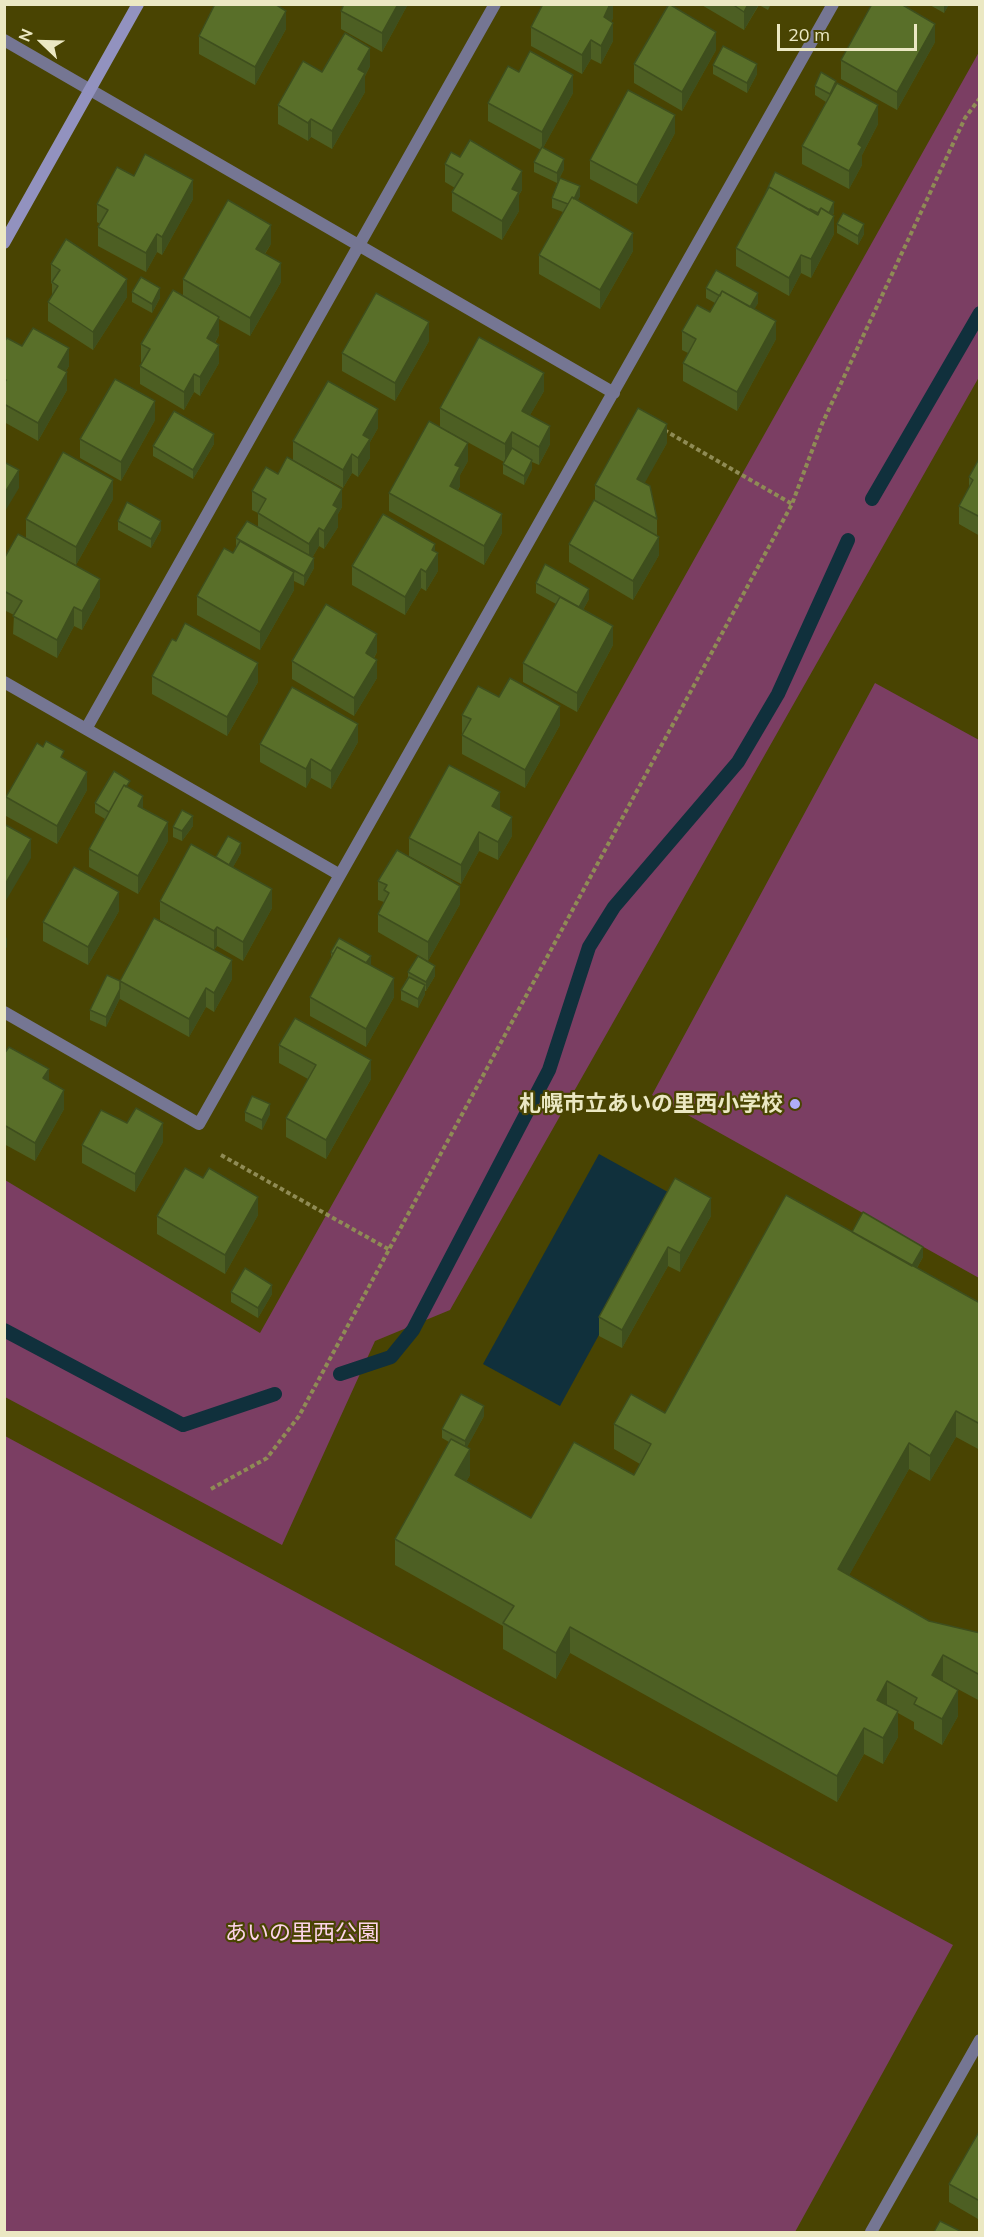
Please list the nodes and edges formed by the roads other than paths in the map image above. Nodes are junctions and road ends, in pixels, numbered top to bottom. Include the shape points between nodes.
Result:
1 (138, 4) edge
2 (495, 4) edge
3 (833, 4) edge
4 (4, 40) edge
5 (91, 89) junction
6 (4, 243) edge
7 (359, 245) junction
8 (614, 393) junction
9 (4, 682) edge
10 (86, 729) junction
11 (340, 875) junction
12 (4, 1012) edge
13 (980, 2040) edge
14 (871, 2232) edge

1 - 5 street
2 - 7 street
3 - 8 street
4 - 5 street
5 - 6 street
5 - 7 street
7 - 8 street
7 - 10 street
8 - 11 street
9 - 10 street
10 - 11 street
11 - 12 street via 199,1124
13 - 14 street

